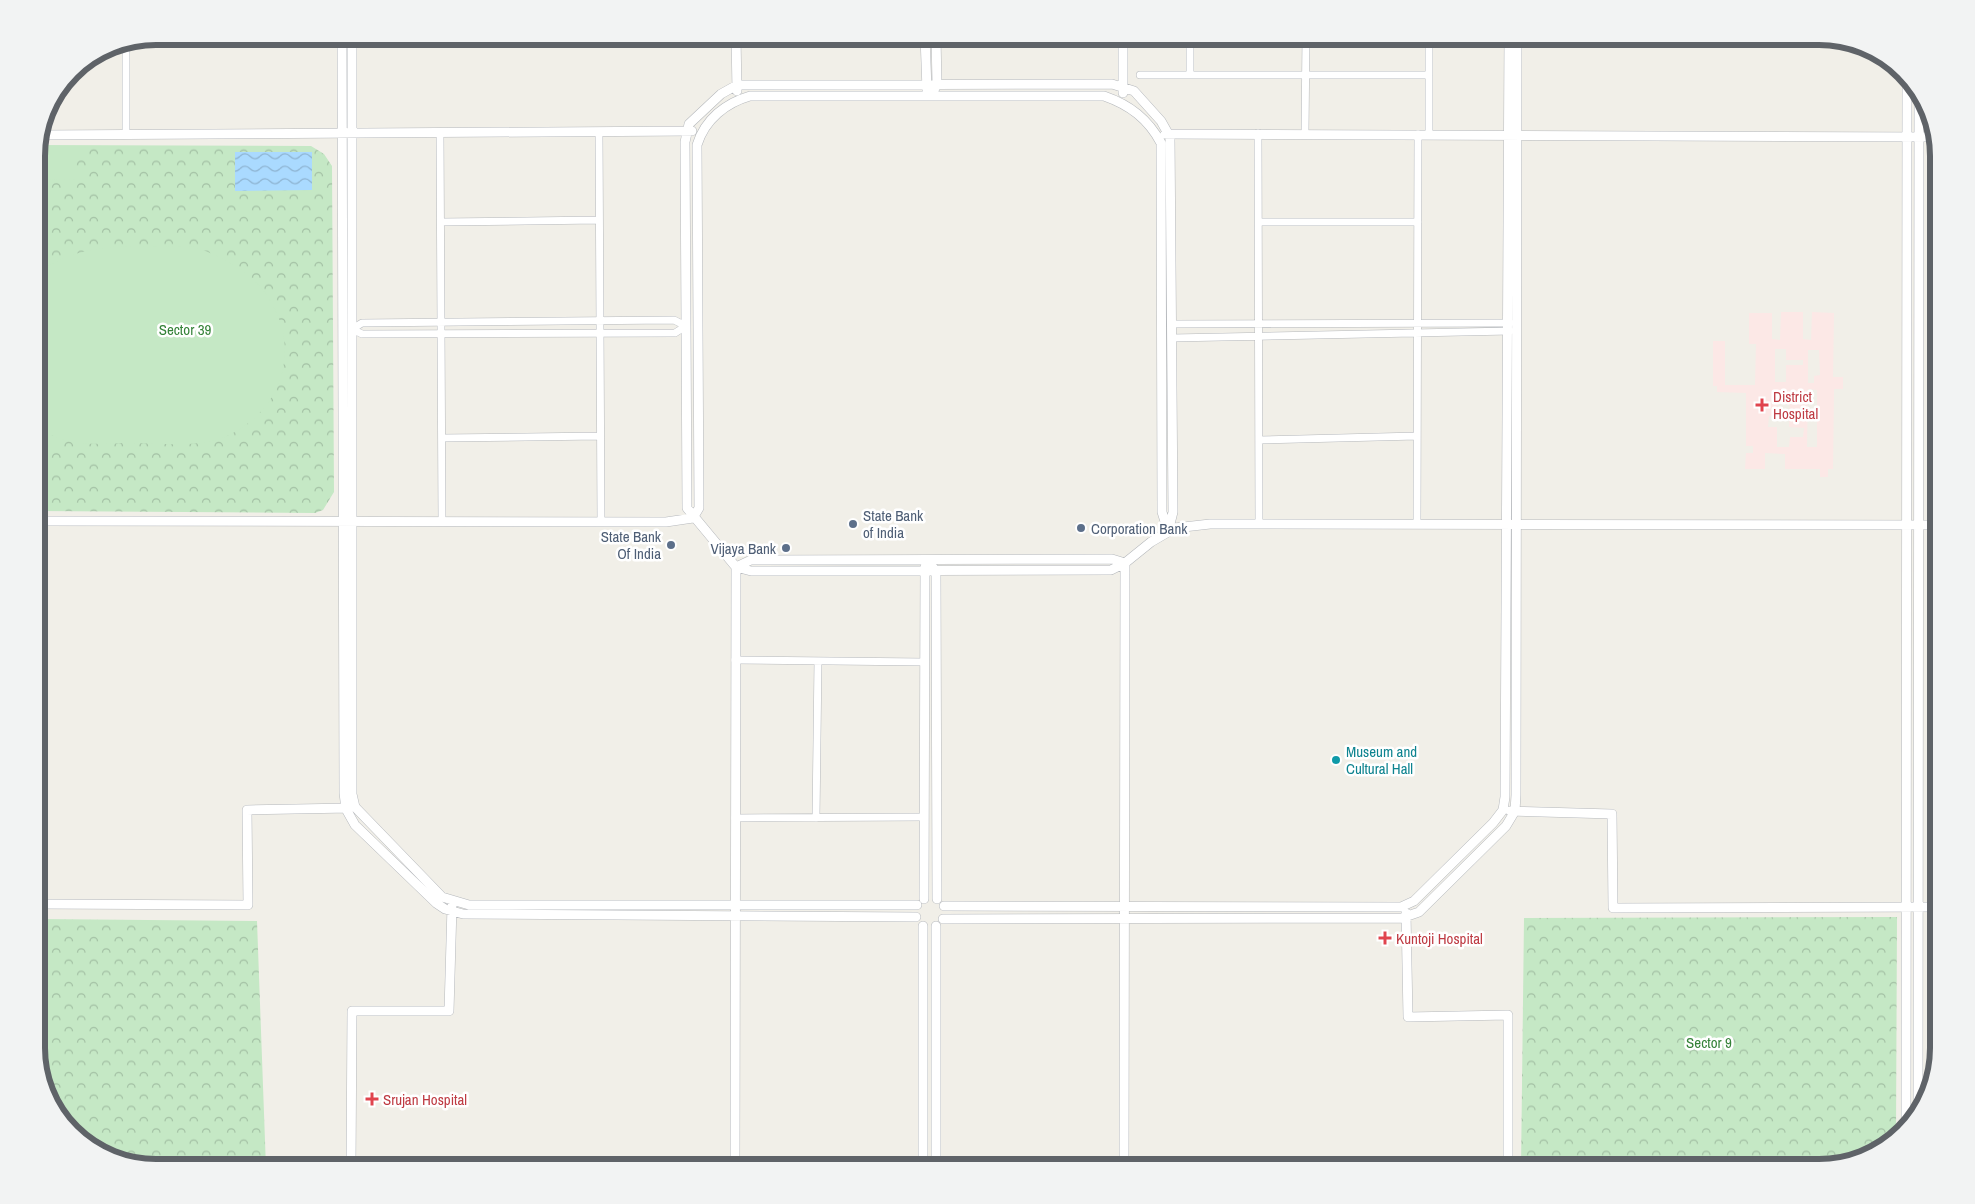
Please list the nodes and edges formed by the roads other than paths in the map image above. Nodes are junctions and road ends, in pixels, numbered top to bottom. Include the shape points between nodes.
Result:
1 (342, 45) edge
2 (352, 45) edge
3 (736, 45) edge
4 (925, 45) edge
5 (936, 45) edge
6 (1123, 45) edge
7 (1190, 45) edge
8 (1306, 45) edge
9 (1430, 45) edge
10 (1508, 45) edge
11 (1517, 45) edge
12 (126, 50) edge
13 (1140, 75) dead end
14 (1190, 75) junction
15 (1305, 75) junction
16 (1429, 75) junction
17 (925, 85) junction
18 (936, 85) junction
19 (737, 86) junction
20 (1123, 88) junction
21 (1907, 89) edge
22 (930, 98) junction
23 (737, 100) junction
24 (1123, 103) junction
25 (1919, 108) edge
26 (688, 131) junction
27 (599, 132) junction
28 (1168, 132) junction
29 (440, 133) junction
30 (701, 133) junction
31 (1258, 133) junction
32 (1305, 133) junction
33 (342, 134) junction
34 (352, 134) junction
35 (1418, 134) junction
36 (1429, 134) junction
37 (1512, 134) junction
38 (48, 135) edge
39 (126, 135) junction
40 (1157, 136) junction
41 (1928, 136) edge
42 (1907, 137) junction
43 (1919, 137) junction
44 (599, 220) junction
45 (441, 222) junction
46 (1258, 222) junction
47 (1418, 222) junction
48 (600, 321) junction
49 (441, 322) junction
50 (1418, 322) junction
51 (1508, 322) junction
52 (1172, 324) junction
53 (1259, 324) junction
54 (686, 326) junction
55 (1517, 328) junction
56 (352, 329) junction
57 (1508, 332) junction
58 (441, 333) junction
59 (600, 333) junction
60 (1417, 334) junction
61 (1259, 336) junction
62 (1172, 338) junction
63 (600, 436) junction
64 (1417, 436) junction
65 (442, 438) junction
66 (1259, 440) junction
67 (694, 518) junction
68 (45, 521) edge
69 (348, 521) junction
70 (442, 521) junction
71 (601, 522) junction
72 (1259, 524) junction
73 (1416, 524) junction
74 (1507, 524) junction
75 (1518, 524) junction
76 (1907, 525) junction
77 (1919, 525) junction
78 (1930, 525) edge
79 (1168, 532) junction
80 (928, 559) junction
81 (1125, 563) junction
82 (736, 566) junction
83 (924, 570) junction
84 (936, 571) junction
85 (736, 660) junction
86 (818, 661) junction
87 (924, 662) junction
88 (350, 808) junction
89 (1503, 810) junction
90 (1516, 811) junction
91 (735, 818) junction
92 (816, 818) junction
93 (924, 818) junction
94 (452, 901) junction
95 (921, 902) junction
96 (940, 903) junction
97 (45, 904) edge
98 (735, 905) junction
99 (1406, 905) junction
100 (1124, 907) junction
101 (1906, 907) junction
102 (1918, 907) junction
103 (1930, 907) edge
104 (451, 911) junction
105 (735, 916) junction
106 (916, 917) junction
107 (1124, 917) junction
108 (1406, 917) junction
109 (943, 920) junction
110 (923, 926) junction
111 (936, 926) junction
112 (1922, 1090) edge
113 (1906, 1116) edge
114 (351, 1159) edge
115 (735, 1159) edge
116 (923, 1159) edge
117 (936, 1159) edge
118 (1124, 1159) edge
119 (1508, 1159) edge

1 - 33 street
2 - 34 street
3 - 19 street
4 - 17 street
5 - 18 street
6 - 20 street
7 - 14 street
8 - 15 street
9 - 16 street
10 - 37 street
11 - 37 street
12 - 39 street
13 - 14 street
14 - 15 street
15 - 16 street
15 - 32 street
16 - 36 street
17 - 18 street
17 - 19 street
17 - 22 street
18 - 20 street via 1112,84
18 - 22 street
19 - 23 street
19 - 26 street via 721,94 690,124
20 - 24 street
20 - 28 street via 1134,91
21 - 42 street
22 - 23 street via 750,96
22 - 24 street via 1104,96
23 - 30 street via 713,118
24 - 40 street via 1153,128
25 - 43 street
26 - 27 street
26 - 30 street
26 - 54 street
27 - 29 street
27 - 44 street
28 - 31 street
28 - 40 street
28 - 52 street
29 - 34 street
29 - 45 street
30 - 67 street via 697,145 698,508
31 - 32 street
31 - 46 street
32 - 35 street
33 - 34 street
33 - 39 street
33 - 69 street
34 - 56 street
35 - 36 street
35 - 47 street
36 - 37 street
37 - 42 street
37 - 51 street
37 - 55 street
38 - 39 street
40 - 79 street via 1161,143 1162,512
41 - 43 street
42 - 43 street
42 - 76 street
43 - 77 street
44 - 45 street
44 - 48 street
45 - 49 street
46 - 47 street
46 - 53 street
47 - 50 street
48 - 49 street
48 - 54 street via 674,320
48 - 59 street
49 - 56 street via 362,323
49 - 58 street
50 - 51 street
50 - 53 street
50 - 60 street
51 - 55 street
51 - 57 street
52 - 53 street
52 - 62 street
53 - 61 street
54 - 59 street via 675,332
54 - 67 street via 687,508
55 - 57 street
55 - 75 street
56 - 58 street via 362,334
56 - 69 street
57 - 60 street
57 - 74 street
58 - 59 street
58 - 65 street
59 - 63 street
60 - 61 street
60 - 64 street
61 - 62 street
61 - 66 street
62 - 79 street via 1173,512
63 - 65 street
63 - 71 street
64 - 66 street
64 - 73 street
65 - 70 street
66 - 72 street
67 - 71 street via 666,522
67 - 82 street
68 - 69 street
69 - 70 street
69 - 88 street via 344,784
70 - 71 street
72 - 73 street
72 - 79 street via 1210,524 1175,528
73 - 74 street
74 - 75 street
74 - 89 street
75 - 76 street
75 - 90 street
76 - 77 street
76 - 101 street
77 - 78 street
77 - 102 street
79 - 81 street
80 - 81 street via 1112,559
80 - 82 street via 751,560
80 - 83 street
80 - 84 street
81 - 84 street via 1111,570
81 - 100 street
82 - 83 street via 751,571
82 - 85 street
83 - 84 street
83 - 87 street
84 - 96 street
85 - 86 street
85 - 91 street
86 - 87 street
86 - 92 street
87 - 93 street
88 - 94 street via 442,897
88 - 97 street via 247,810 248,905
88 - 104 street via 355,825 436,903
89 - 90 street
89 - 99 street via 1414,901
90 - 101 street via 1612,814 1613,908
90 - 108 street via 1506,826 1419,912
91 - 92 street
91 - 98 street
92 - 93 street
93 - 95 street
94 - 98 street via 469,905
94 - 104 street
95 - 96 street
95 - 98 street
95 - 106 street
96 - 100 street
96 - 109 street
98 - 105 street
99 - 100 street
99 - 108 street
100 - 107 street
101 - 102 street
101 - 113 street
102 - 103 street
102 - 112 street
104 - 105 street via 463,914
104 - 114 street via 449,1011 352,1011
105 - 106 street
105 - 115 street
106 - 110 street
107 - 108 street
107 - 109 street
107 - 118 street
108 - 119 street via 1408,1017 1508,1015
109 - 111 street
110 - 111 street
110 - 116 street
111 - 117 street

